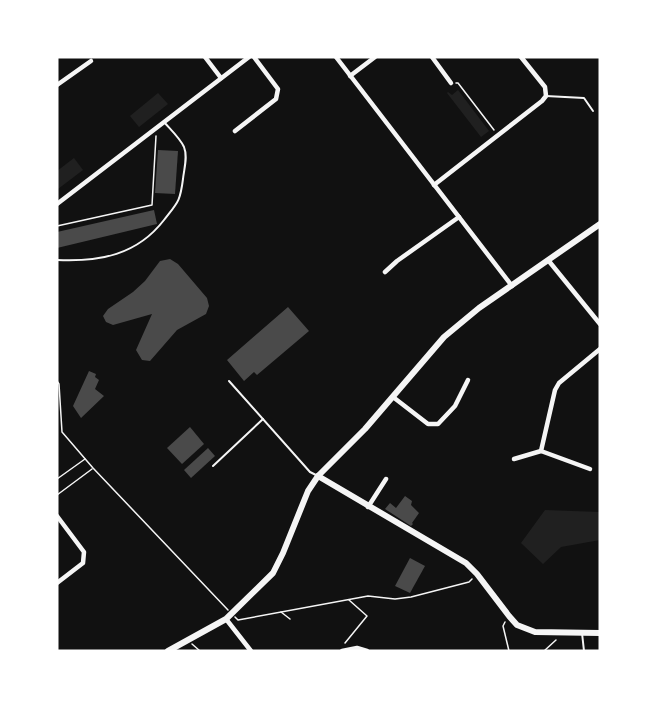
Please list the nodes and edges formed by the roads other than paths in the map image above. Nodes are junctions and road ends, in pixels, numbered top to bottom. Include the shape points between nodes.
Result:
1 (205, 57) edge
2 (249, 57) edge
3 (254, 57) edge
4 (336, 57) edge
5 (375, 57) edge
6 (432, 57) edge
7 (521, 57) edge
8 (90, 61) dead end
9 (57, 75) edge
10 (351, 76) junction
11 (221, 78) junction
12 (451, 83) road end
13 (59, 84) edge
14 (546, 96) junction
15 (593, 111) dead end
16 (164, 122) junction
17 (235, 131) dead end
18 (434, 185) junction
19 (57, 204) edge
20 (459, 217) junction
21 (600, 224) edge
22 (57, 260) edge
23 (548, 260) junction
24 (385, 272) dead end
25 (512, 286) junction
26 (600, 324) edge
27 (600, 350) edge
28 (468, 380) dead end
29 (229, 381) dead end
30 (393, 397) junction
31 (263, 419) junction
32 (541, 451) junction
33 (514, 459) dead end
34 (213, 466) dead end
35 (590, 469) dead end
36 (318, 476) junction
37 (386, 480) dead end
38 (368, 507) junction
39 (57, 516) edge
40 (57, 583) edge
41 (229, 616) junction
42 (582, 633) junction
43 (600, 633) edge
44 (343, 650) edge
45 (168, 651) edge
46 (251, 651) edge
47 (367, 651) edge
48 (584, 651) edge

1 - 11 street
2 - 11 street
3 - 17 street via 279,89 276,99
4 - 10 street
5 - 10 street
6 - 12 street
7 - 14 street via 545,87
8 - 13 street
9 - 13 street
10 - 18 street
11 - 16 street
14 - 15 lane via 584,98
14 - 18 street
16 - 19 street
16 - 22 lane via 186,155 180,200 140,244 84,261
18 - 20 street
20 - 24 street
20 - 25 street
21 - 23 street
23 - 25 street
23 - 26 street
25 - 30 street via 444,337
27 - 32 street via 559,383
28 - 30 street via 455,405 438,424 428,424
29 - 31 lane
30 - 36 street
31 - 34 lane
31 - 36 lane
32 - 33 street
32 - 35 street
36 - 38 street
36 - 41 street via 273,573
37 - 38 street
38 - 42 street via 454,555 477,574 517,625 535,632
39 - 40 street via 84,552 83,563
41 - 45 street
41 - 46 street
42 - 43 street
42 - 48 lane
44 - 47 street

